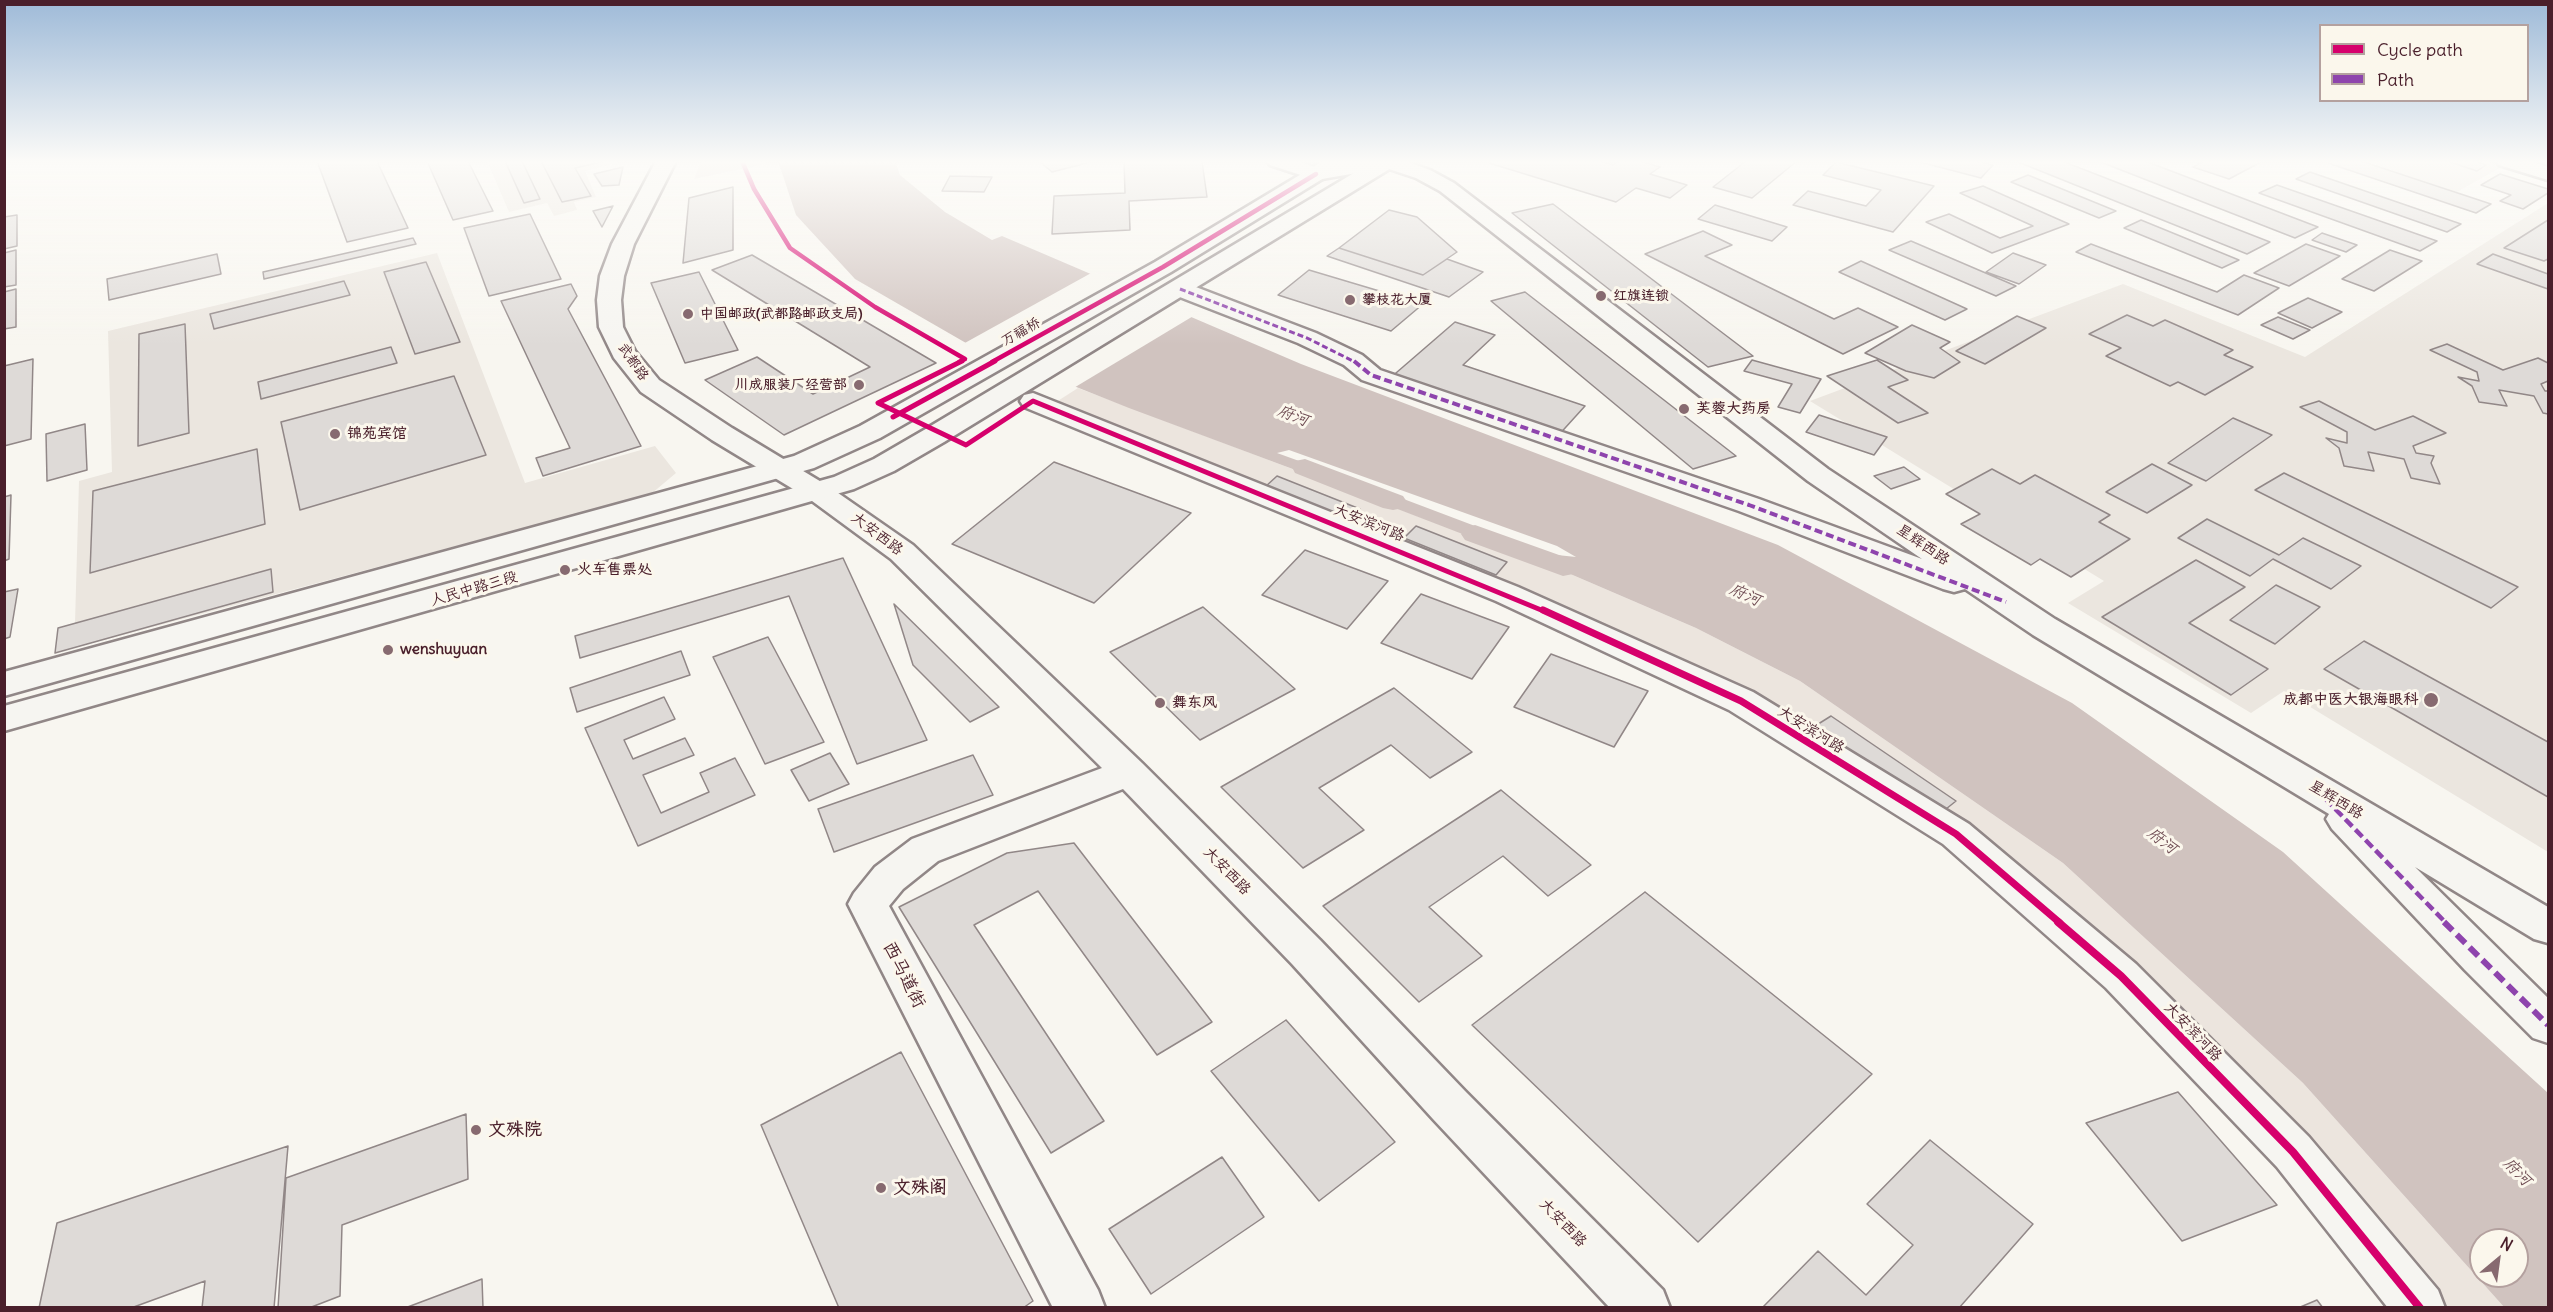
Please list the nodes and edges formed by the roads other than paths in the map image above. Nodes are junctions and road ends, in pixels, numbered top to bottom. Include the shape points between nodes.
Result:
1 (634, 222) edge
2 (1237, 222) edge
3 (1289, 222) edge
4 (1492, 222) edge
5 (1175, 292) junction
6 (1034, 401) dead end
7 (779, 469) junction
8 (818, 492) junction
9 (2006, 602) junction
10 (4, 684) edge
11 (4, 720) edge
12 (1129, 772) junction
13 (2315, 788) junction
14 (2548, 927) edge
15 (2548, 1025) edge
16 (1080, 1308) edge
17 (1645, 1308) edge
18 (2420, 1308) edge

1 - 7 street, 武都路 via 612,276 609,300 611,327 623,353 650,386
2 - 7 street, 万福桥 via 870,432 819,456
3 - 5 street
4 - 9 street, 星辉西路 via 1818,475
5 - 8 street, 人民中路三段 via 884,465
5 - 9 street via 1307,338 1353,360 1371,375 1749,505
6 - 18 street, 大安滨河路 via 1566,619 1741,701 1956,834 2130,984 2293,1152
7 - 8 street, 大安西路
7 - 10 street
8 - 11 street, 人民中路三段
8 - 12 street, 大安西路 via 902,552
9 - 13 street, 星辉西路
12 - 16 street, 西马道街 via 926,850 889,878 868,904
12 - 17 street, 大安西路
13 - 14 street, 星辉西路
13 - 15 street

